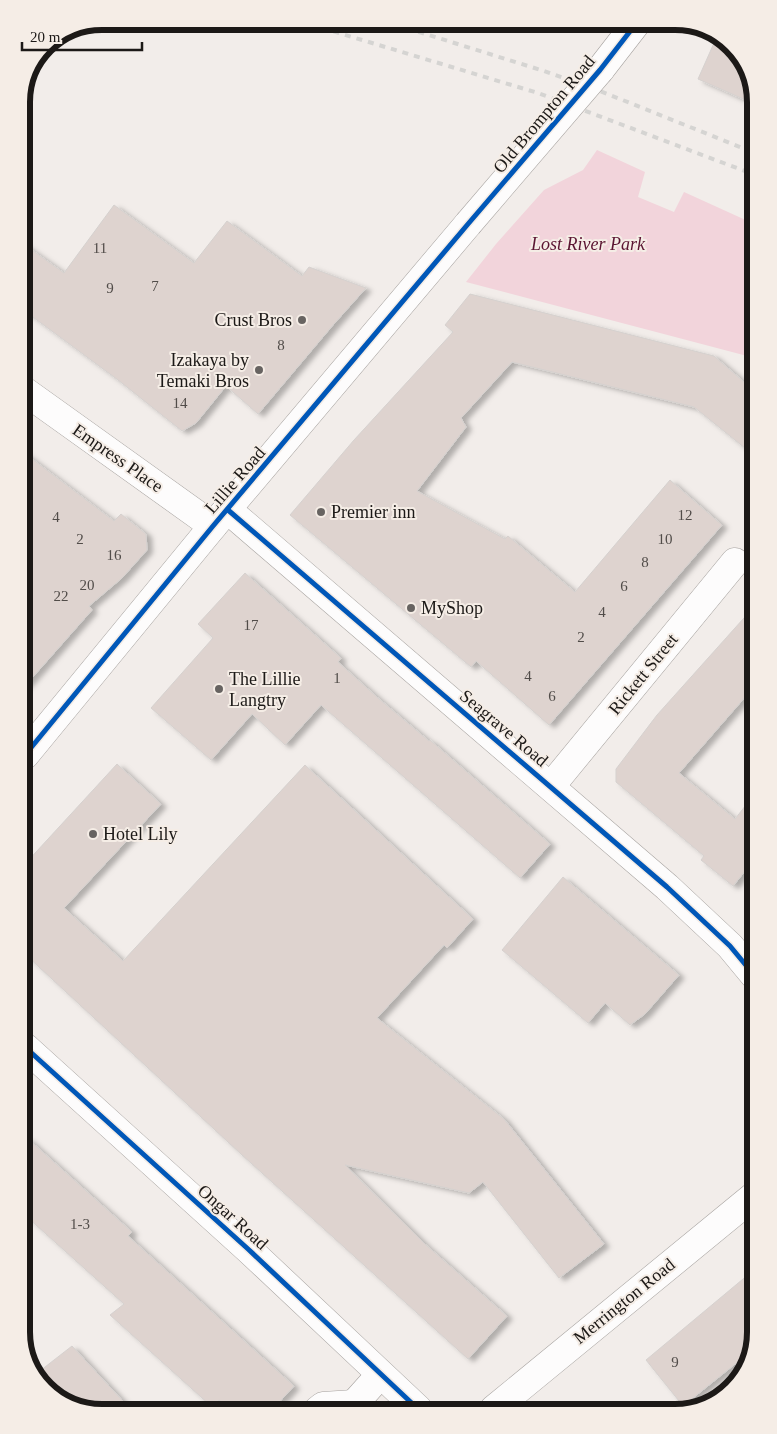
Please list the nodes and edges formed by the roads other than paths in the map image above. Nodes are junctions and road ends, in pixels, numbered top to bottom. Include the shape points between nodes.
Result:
1 (631, 30) edge
2 (468, 224) joint
3 (30, 395) edge
4 (220, 518) junction
5 (735, 562) dead end
6 (30, 749) edge
7 (551, 786) junction
8 (747, 967) edge
9 (30, 1052) edge
10 (747, 1202) edge
11 (380, 1375) junction
12 (356, 1404) edge
13 (412, 1404) edge
14 (500, 1404) edge

1 - 2 street, Old Brompton Road, bridge
2 - 4 street, Lillie Road
3 - 4 street, Empress Place
4 - 6 street, Lillie Road
4 - 7 street, Seagrave Road
5 - 7 street, Rickett Street
7 - 8 street, Seagrave Road via 667,887 730,946
9 - 11 street, Ongar Road via 248,1249
10 - 14 street, Merrington Road
11 - 12 street
11 - 13 street, Ongar Road

